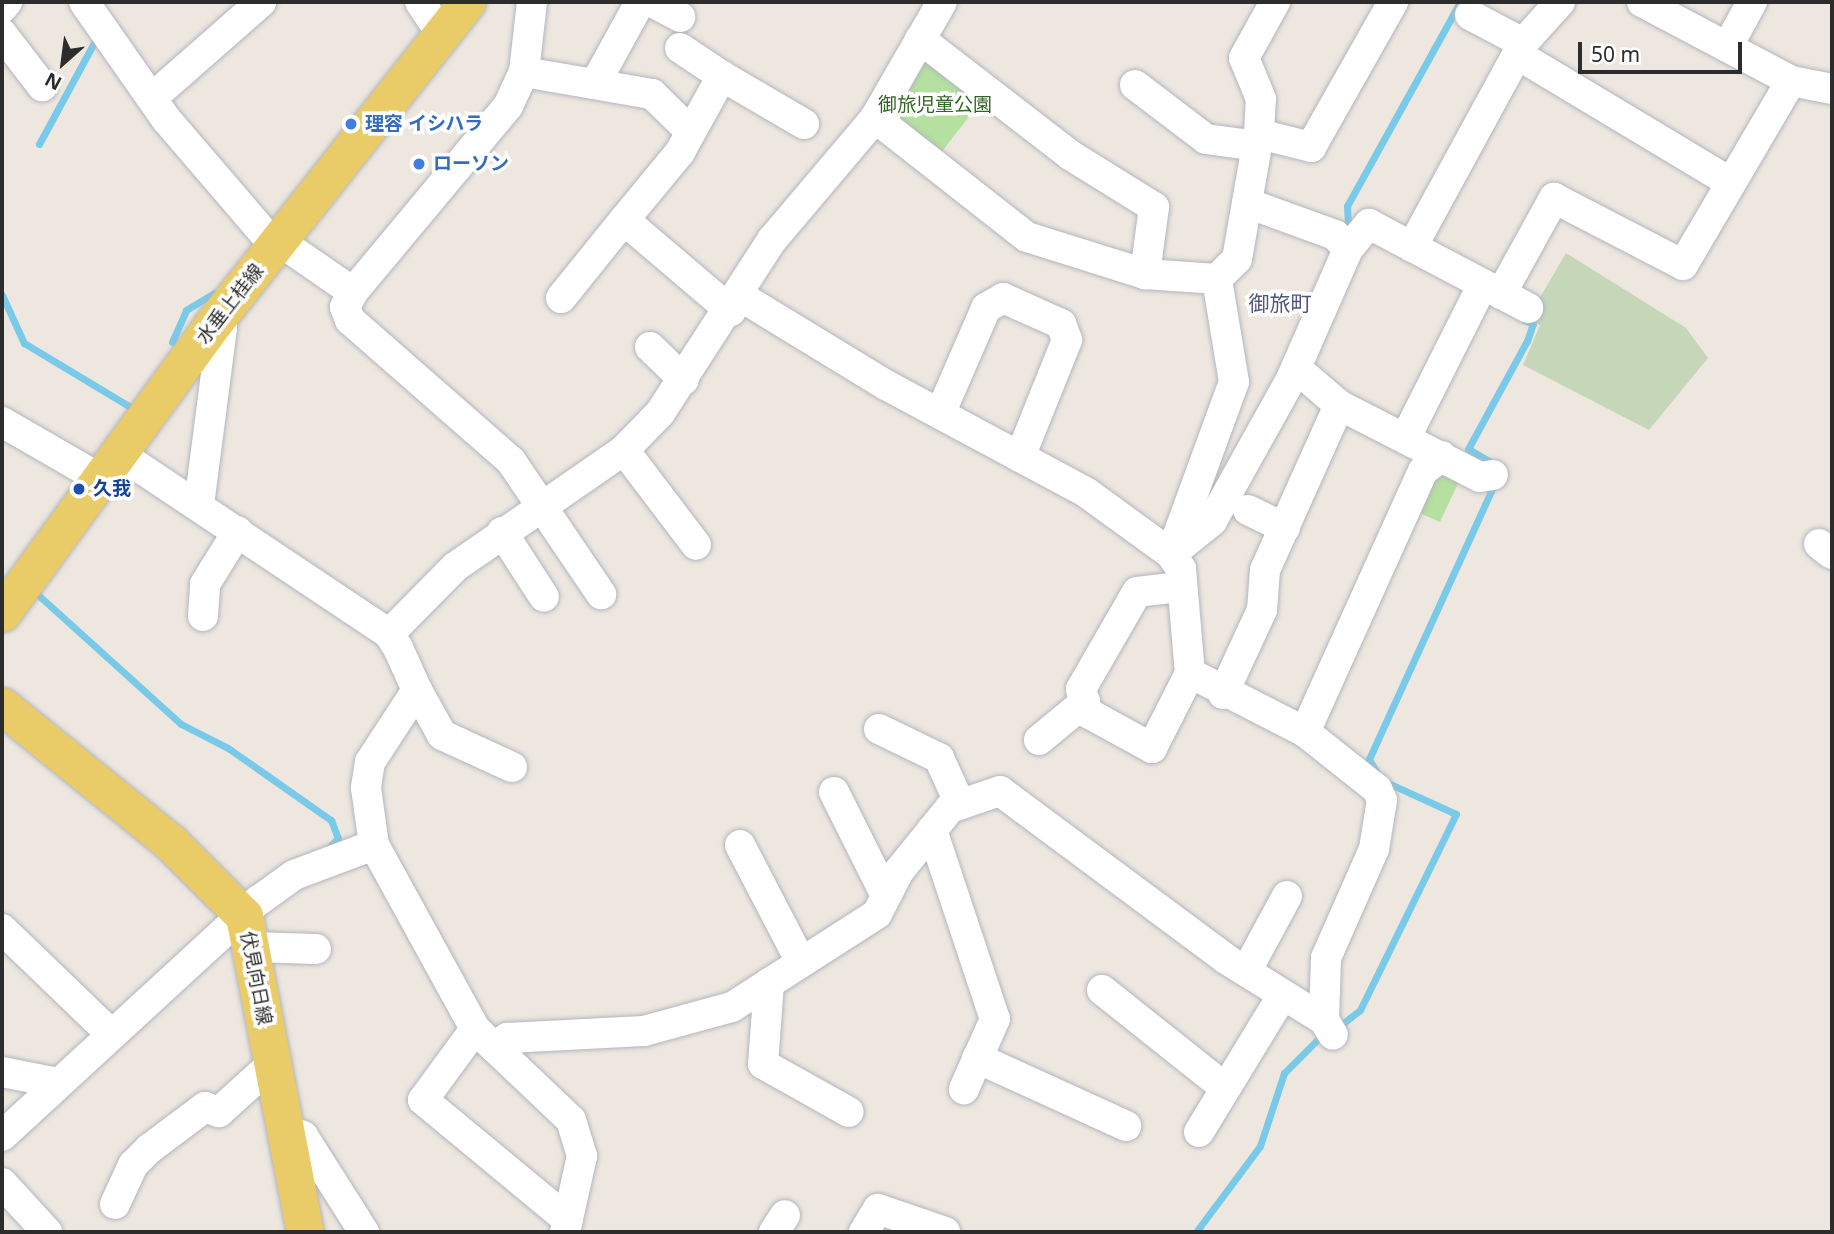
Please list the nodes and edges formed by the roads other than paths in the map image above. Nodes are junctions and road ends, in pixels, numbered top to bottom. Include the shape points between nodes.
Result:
1 (7, 2) edge
2 (85, 2) edge
3 (261, 2) edge
4 (420, 2) edge
5 (467, 2) edge
6 (532, 2) edge
7 (640, 2) edge
8 (652, 2) edge
9 (942, 2) edge
10 (1275, 2) edge
11 (1393, 2) edge
12 (1560, 2) edge
13 (1642, 2) edge
14 (1752, 2) edge
15 (2, 8) edge
16 (1470, 15) dead end
17 (680, 17) dead end
18 (2, 34) edge
19 (442, 35) junction
20 (920, 39) junction
21 (1729, 44) junction
22 (680, 48) dead end
23 (1521, 50) junction
24 (524, 72) junction
25 (722, 76) junction
26 (1791, 81) junction
27 (595, 84) junction
28 (1135, 85) dead end
29 (42, 86) dead end
30 (1832, 89) edge
31 (153, 97) junction
32 (875, 118) junction
33 (804, 124) dead end
34 (690, 131) junction
35 (1258, 140) junction
36 (1731, 183) junction
37 (1247, 203) junction
38 (624, 220) junction
39 (1356, 239) junction
40 (270, 240) junction
41 (1412, 247) junction
42 (1146, 274) junction
43 (1217, 279) junction
44 (353, 292) junction
45 (1485, 293) junction
46 (561, 298) dead end
47 (735, 303) junction
48 (1528, 308) dead end
49 (215, 321) junction
50 (650, 347) dead end
51 (1296, 368) junction
52 (684, 380) junction
53 (1339, 405) junction
54 (940, 414) junction
55 (2, 422) edge
56 (1406, 437) junction
57 (624, 450) junction
58 (1442, 456) junction
59 (1020, 457) junction
60 (119, 463) junction
61 (1493, 475) dead end
62 (544, 501) junction
63 (199, 505) junction
64 (1248, 510) dead end
65 (1285, 528) junction
66 (238, 531) junction
67 (502, 532) junction
68 (696, 545) dead end
69 (1171, 554) junction
70 (1180, 587) junction
71 (601, 594) dead end
72 (544, 597) dead end
73 (5, 602) edge
74 (203, 616) dead end
75 (390, 634) junction
76 (1190, 673) junction
77 (417, 690) junction
78 (1223, 694) junction
79 (1085, 702) junction
80 (2, 706) edge
81 (878, 729) dead end
82 (1305, 732) junction
83 (1039, 740) dead end
84 (512, 767) dead end
85 (834, 792) dead end
86 (960, 804) junction
87 (932, 830) junction
88 (374, 845) junction
89 (740, 845) dead end
90 (886, 896) junction
91 (1287, 896) dead end
92 (248, 929) junction
93 (4, 936) edge
94 (316, 949) dead end
95 (801, 962) junction
96 (1248, 970) junction
97 (769, 983) junction
98 (1102, 990) dead end
99 (1282, 996) junction
100 (111, 1034) junction
101 (485, 1038) junction
102 (977, 1058) junction
103 (272, 1064) junction
104 (2, 1072) edge
105 (58, 1083) junction
106 (1225, 1088) junction
107 (964, 1089) dead end
108 (849, 1112) dead end
109 (1126, 1126) dead end
110 (283, 1128) junction
111 (1199, 1132) dead end
112 (2, 1136) edge
113 (2, 1183) edge
114 (116, 1204) dead end
115 (566, 1226) edge
116 (47, 1232) edge
117 (305, 1232) edge
118 (364, 1232) edge
119 (864, 1232) edge
120 (946, 1232) edge

1 - 15 street
2 - 31 street
3 - 31 street
4 - 19 street
5 - 19 main road, 水垂上桂線
6 - 24 street
7 - 27 street
8 - 17 street
9 - 20 street
10 - 35 street via 1244,58 1261,99
11 - 35 street via 1311,147
12 - 23 street
13 - 21 street
14 - 21 street
16 - 23 street
18 - 29 street
19 - 40 main road, 水垂上桂線
20 - 32 street
20 - 42 street via 1070,155 1154,207
21 - 26 street
22 - 25 street
23 - 36 street
23 - 41 street
24 - 27 street
24 - 44 street via 498,121
25 - 33 street
25 - 34 street
26 - 30 street
26 - 36 street
27 - 34 street via 652,94
28 - 35 street via 1206,139
31 - 40 street
32 - 42 street via 1027,237
32 - 47 street via 772,240
34 - 38 street
35 - 37 street
36 - 45 street via 1683,265 1555,198
37 - 39 street
37 - 43 street via 1237,259
38 - 46 street
38 - 47 street
39 - 41 street via 1369,224
39 - 51 street
40 - 44 street
40 - 49 main road, 水垂上桂線
41 - 45 street
42 - 43 street
43 - 69 street via 1234,382 1235,417
44 - 62 street via 345,307 350,320 469,421
45 - 48 street
45 - 56 street
47 - 52 street
47 - 54 street
49 - 60 main road, 水垂上桂線
49 - 63 street via 222,327
50 - 52 street
51 - 53 street
51 - 69 street via 1212,521
52 - 57 street
53 - 56 street
53 - 65 street
54 - 59 street
54 - 59 street via 986,308 1003,298 1061,324 1067,340
55 - 60 street
56 - 58 street
57 - 62 street
57 - 68 street
58 - 61 street via 1480,477
58 - 82 street via 1423,471
59 - 69 street via 1087,493
60 - 63 street
60 - 73 main road, 水垂上桂線
62 - 67 street
62 - 71 street
63 - 66 street
64 - 65 street
65 - 78 street via 1265,570 1262,610
66 - 74 street via 205,584
66 - 75 street
67 - 72 street
67 - 75 street via 455,567
69 - 70 street via 1181,569
70 - 76 street
70 - 79 street via 1137,592 1082,689
75 - 77 street
76 - 78 street
76 - 79 street via 1152,748 1088,713
77 - 84 street via 442,735
77 - 88 street via 369,762 366,788
78 - 82 street
79 - 83 street
80 - 92 main road, 伏見向日線 via 171,843
81 - 86 street via 939,758
82 - 99 street via 1358,771 1382,800 1367,869 1326,958 1329,1027
85 - 90 street
86 - 87 street
86 - 96 street via 991,792 1012,795
87 - 90 street
87 - 102 street via 995,1019
88 - 92 street via 311,867
88 - 101 street
89 - 95 street
90 - 95 street via 877,914
91 - 96 street
92 - 94 street
92 - 100 street
92 - 103 main road, 伏見向日線
93 - 100 street
95 - 97 street
96 - 99 street
97 - 101 street via 732,1007 670,1025
97 - 108 street via 763,1063
98 - 106 street
99 - 106 street
100 - 105 street
101 - 115 street via 576,1131 582,1156
101 - 115 street via 423,1100
102 - 107 street
102 - 109 street
103 - 110 main road, 伏見向日線
103 - 114 street via 219,1112 205,1107 149,1149 133,1165
104 - 105 street
105 - 112 street
106 - 111 street
110 - 117 main road, 伏見向日線
110 - 118 street via 303,1136
113 - 116 street
119 - 120 street via 878,1209

